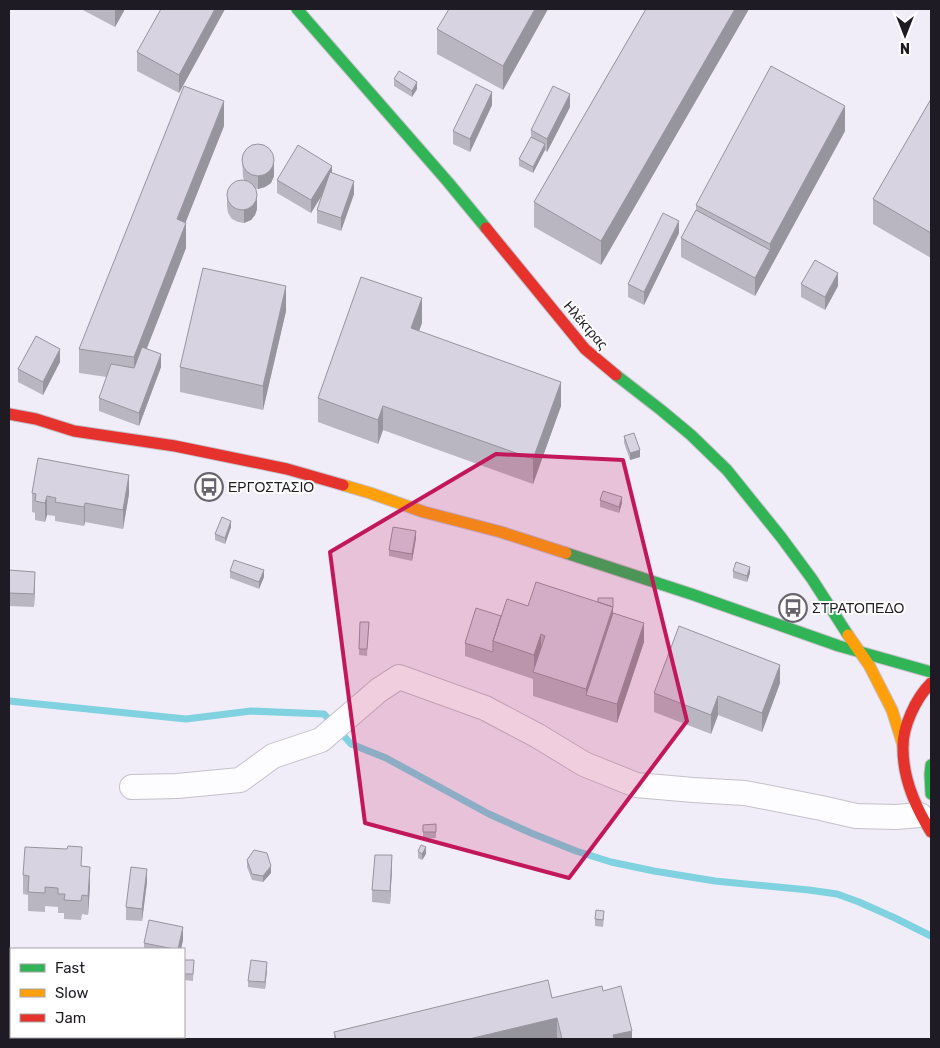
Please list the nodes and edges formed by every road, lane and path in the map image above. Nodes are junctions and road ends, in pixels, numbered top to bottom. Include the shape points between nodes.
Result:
1 (297, 9) edge
2 (9, 414) edge
3 (859, 652) junction
4 (931, 672) edge
5 (931, 682) edge
6 (902, 745) junction
7 (931, 765) edge
8 (132, 787) dead end
9 (928, 814) edge

1 - 3 street, Ηλέκτρας via 448,182 585,349 692,435 727,470 812,579
2 - 3 street via 74,431 175,446 287,470 361,490 424,512 524,540
3 - 4 street
3 - 6 street, Ηλέκτρας via 885,695
5 - 6 street via 915,706
6 - 9 street, Ηλέκτρας via 914,802
7 - 9 street
8 - 9 street via 240,780 273,756 321,740 399,677 485,708 584,764 636,785 745,793 856,816

